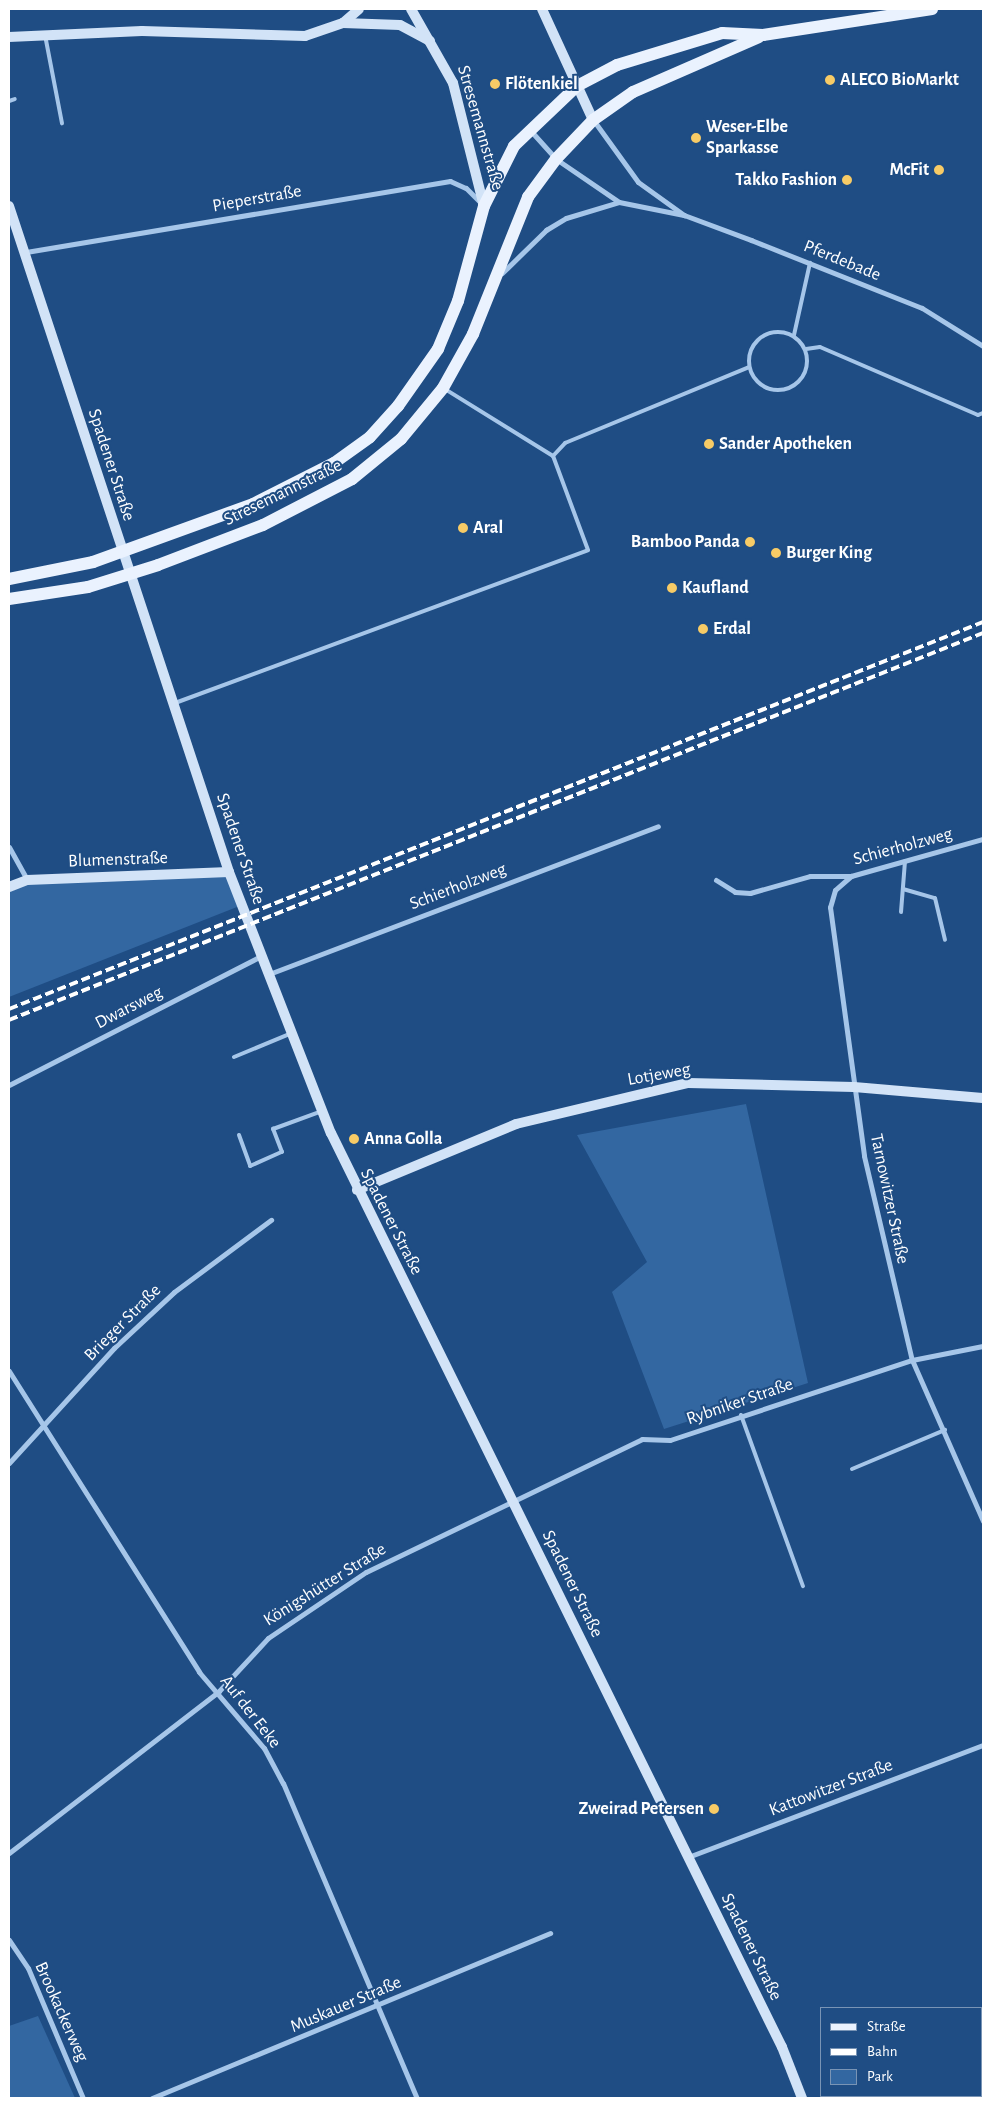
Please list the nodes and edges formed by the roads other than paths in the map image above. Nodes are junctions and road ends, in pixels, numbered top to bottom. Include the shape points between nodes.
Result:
1 (411, 9) edge
2 (542, 9) edge
3 (932, 9) edge
4 (356, 10) edge
5 (343, 23) junction
6 (44, 33) junction
7 (763, 35) junction
8 (9, 36) edge
9 (432, 42) junction
10 (577, 86) junction
11 (15, 99) dead end
12 (9, 101) edge
13 (594, 120) junction
14 (62, 123) dead end
15 (530, 129) junction
16 (556, 159) junction
17 (618, 202) junction
18 (9, 206) edge
19 (484, 206) junction
20 (684, 215) junction
21 (26, 252) junction
22 (810, 263) junction
23 (492, 282) junction
24 (794, 335) junction
25 (983, 346) edge
26 (806, 348) junction
27 (749, 367) junction
28 (444, 388) junction
29 (983, 413) edge
30 (553, 456) junction
31 (122, 552) junction
32 (129, 574) junction
33 (9, 579) edge
34 (9, 599) edge
35 (172, 704) junction
36 (658, 826) dead end
37 (983, 839) edge
38 (9, 847) edge
39 (905, 861) junction
40 (229, 872) junction
41 (851, 876) junction
42 (27, 880) junction
43 (716, 880) dead end
44 (9, 887) edge
45 (903, 890) junction
46 (901, 912) dead end
47 (945, 940) dead end
48 (261, 956) junction
49 (268, 974) junction
50 (292, 1034) junction
51 (234, 1057) dead end
52 (9, 1085) edge
53 (854, 1087) junction
54 (983, 1098) edge
55 (322, 1112) junction
56 (239, 1135) dead end
57 (357, 1190) junction
58 (271, 1220) dead end
59 (983, 1346) edge
60 (912, 1360) junction
61 (9, 1371) edge
62 (741, 1414) junction
63 (45, 1428) junction
64 (946, 1430) junction
65 (9, 1463) edge
66 (852, 1469) dead end
67 (512, 1498) junction
68 (983, 1521) edge
69 (803, 1586) dead end
70 (219, 1691) junction
71 (983, 1745) edge
72 (9, 1854) edge
73 (688, 1857) junction
74 (550, 1933) dead end
75 (9, 1940) edge
76 (379, 2007) junction
77 (83, 2098) edge
78 (152, 2098) edge
79 (418, 2098) edge
80 (802, 2098) edge

1 - 9 street, Stresemannstraße
2 - 10 street
3 - 7 main road
4 - 5 street
5 - 6 street via 289,37 142,31
5 - 9 street via 400,25
6 - 8 street
6 - 14 lane
7 - 10 main road, Stresemannstraße via 722,33 665,47 617,64
7 - 13 main road, Stresemannstraße via 633,92
9 - 19 street, Stresemannstraße via 452,83
10 - 13 street
10 - 15 main road, Stresemannstraße
11 - 12 lane
13 - 16 main road, Stresemannstraße
13 - 20 street, Pferdebade via 638,182
15 - 16 street, Pferdebade
15 - 19 main road, Stresemannstraße via 514,146
16 - 17 street, Pferdebade
16 - 23 main road, Stresemannstraße via 528,197
17 - 20 street, Pferdebade
17 - 23 street, Pferdebade via 566,218 546,230
18 - 21 street, Spadener Straße
19 - 21 street, Pieperstraße via 466,188 450,181
19 - 31 main road, Stresemannstraße via 458,300 438,349 398,406 370,437 334,463 253,504
20 - 22 street, Pferdebade
21 - 31 street, Spadener Straße
22 - 24 lane
22 - 25 street, Pferdebade via 922,308
23 - 28 main road, Stresemannstraße via 474,334
24 - 26 lane
24 - 27 lane via 777,331 761,336 751,350
26 - 27 lane via 808,368 801,381 788,390 769,390 756,381
26 - 29 lane via 820,347 961,408
27 - 30 lane via 566,443
28 - 30 lane
28 - 32 main road, Stresemannstraße via 401,439 352,479 230,539
30 - 35 lane via 588,550
31 - 32 street, Spadener Straße
31 - 33 main road, Stresemannstraße
32 - 34 main road, Stresemannstraße via 48,595
32 - 35 street, Spadener Straße
35 - 40 street, Spadener Straße
36 - 49 street, Schierholzweg
37 - 39 street, Schierholzweg
38 - 42 street
39 - 41 street, Schierholzweg
39 - 45 lane
40 - 42 street, Blumenstraße
40 - 48 street, Spadener Straße
41 - 43 street, Schierholzweg via 810,876 750,893 735,892
41 - 53 street, Tarnowitzer Straße via 835,890 830,907
42 - 44 street, Blumenstraße
45 - 46 lane
45 - 47 lane via 935,898
48 - 49 street, Spadener Straße
48 - 52 street, Dwarsweg
49 - 50 street, Spadener Straße
50 - 51 lane
50 - 55 street, Spadener Straße
53 - 54 street, Lotjeweg
53 - 57 street, Lotjeweg via 688,1083 516,1124
53 - 60 street, Tarnowitzer Straße via 864,1156
55 - 56 lane via 273,1129 282,1152 250,1166
55 - 57 street, Spadener Straße
57 - 67 street, Spadener Straße
58 - 63 street, Brieger Straße via 174,1292 114,1348
59 - 60 street, Rybniker Straße
60 - 62 street, Rybniker Straße
60 - 64 street, Tarnowitzer Straße
61 - 63 street, Auf der Eeke
62 - 67 street, Rybniker Straße via 670,1440 642,1439
62 - 69 lane
63 - 65 street, Brieger Straße
63 - 70 street, Auf der Eeke via 199,1672
64 - 66 lane
64 - 68 street, Tarnowitzer Straße
67 - 70 street, Königshütter Straße via 366,1572 268,1638
67 - 73 street, Spadener Straße
70 - 72 street, Königshütter Straße
70 - 76 street, Auf der Eeke via 264,1748 283,1783
71 - 73 street, Kattowitzer Straße
73 - 80 street, Spadener Straße via 782,2047
74 - 76 street, Muskauer Straße
75 - 77 street, Brookackerweg via 28,1968
76 - 78 street, Muskauer Straße
76 - 79 street, Auf der Eeke

